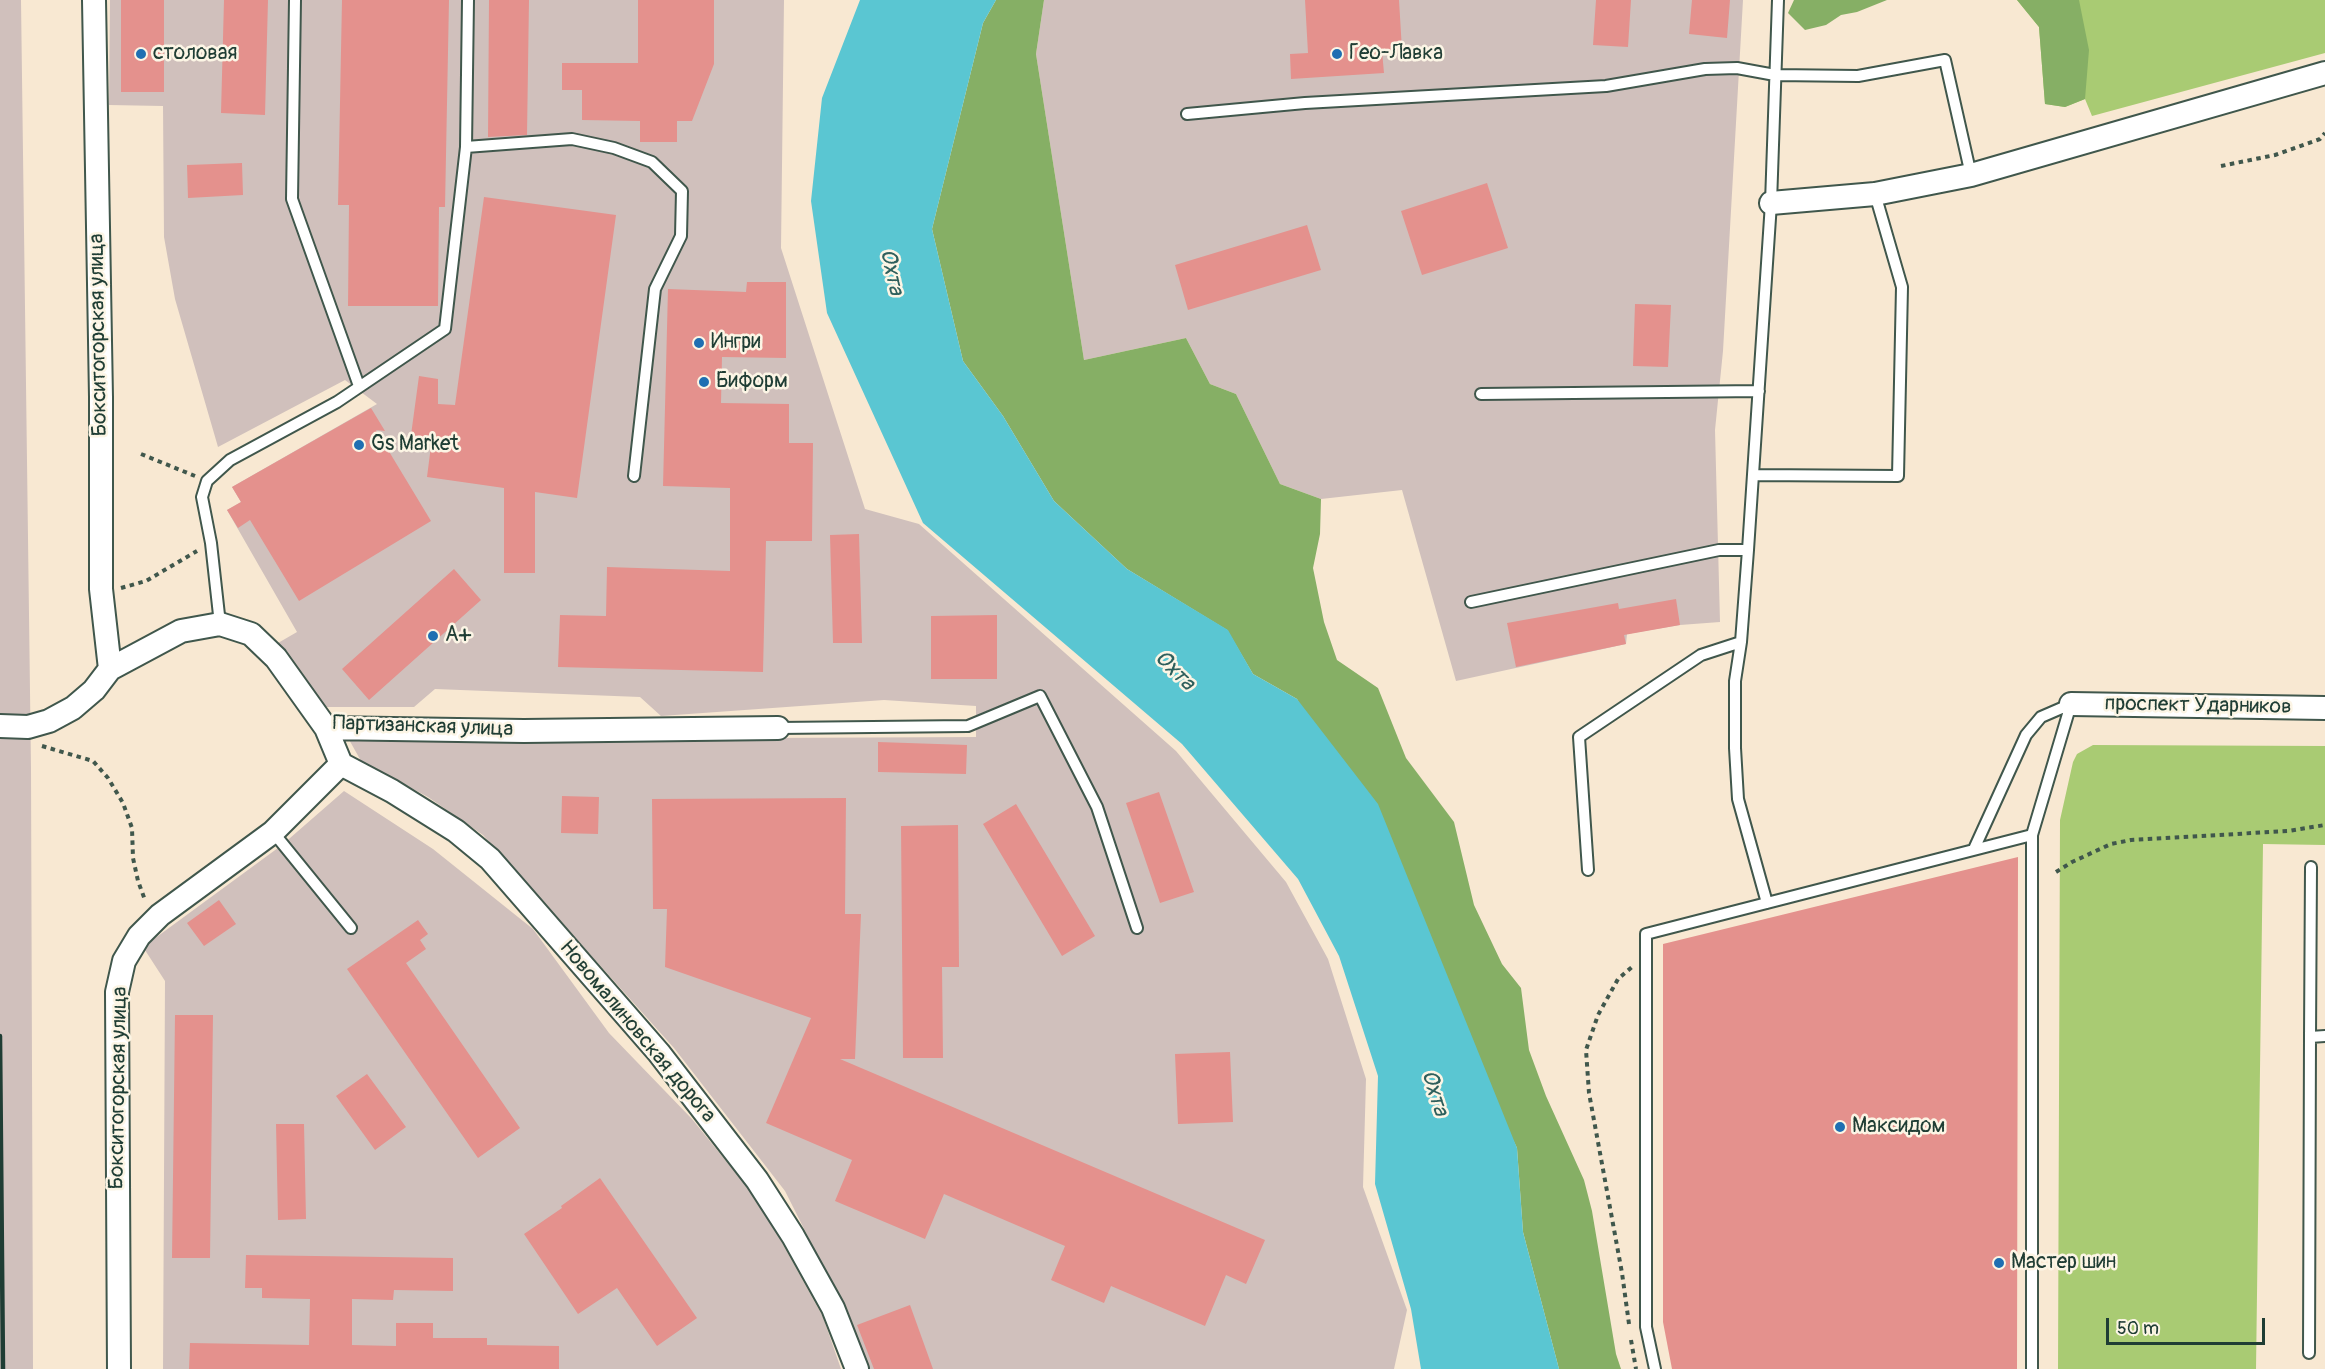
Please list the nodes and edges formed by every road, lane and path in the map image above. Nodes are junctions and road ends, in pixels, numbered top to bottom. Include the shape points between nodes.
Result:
1 (94, 0) edge
2 (295, 0) edge
3 (468, 0) edge
4 (1778, 0) edge
5 (2325, 73) edge
6 (1775, 75) junction
7 (1187, 114) dead end
8 (2325, 133) edge
9 (466, 147) junction
10 (2221, 166) dead end
11 (1971, 175) junction
12 (1875, 194) junction
13 (1771, 203) junction
14 (359, 386) junction
15 (1758, 391) junction
16 (1481, 394) dead end
17 (141, 454) dead end
18 (1753, 475) junction
19 (634, 476) dead end
20 (207, 481) junction
21 (210, 543) junction
22 (1748, 550) junction
23 (120, 588) dead end
24 (1471, 602) dead end
25 (220, 624) junction
26 (1741, 642) junction
27 (110, 669) junction
28 (2071, 704) junction
29 (2325, 708) edge
30 (0, 726) edge
31 (326, 728) junction
32 (778, 728) joint
33 (35, 745) dead end
34 (341, 764) junction
35 (2325, 825) edge
36 (273, 832) junction
37 (2031, 835) junction
38 (1974, 849) junction
39 (2312, 867) dead end
40 (1588, 870) dead end
41 (2056, 872) dead end
42 (1767, 903) junction
43 (160, 915) junction
44 (351, 928) dead end
45 (1137, 928) dead end
46 (1646, 954) junction
47 (2325, 1036) edge
48 (2310, 1037) junction
49 (2309, 1353) dead end
50 (118, 1369) edge
51 (857, 1369) edge
52 (1636, 1369) edge
53 (1655, 1369) edge
54 (2032, 1369) edge

1 - 27 street, Бокситогорская улица via 101,589
2 - 14 lane via 292,199
3 - 9 lane
4 - 6 lane
5 - 11 street
6 - 7 lane via 1737,68 1705,69 1606,86 1305,103
6 - 11 lane via 1858,76 1945,60
6 - 13 lane
8 - 10 path via 2320,139 2275,155
9 - 14 lane via 445,329
9 - 19 lane via 572,139 652,162 682,191 681,236 655,289
11 - 12 street
12 - 13 street
12 - 18 lane via 1902,286 1898,476
13 - 15 lane
14 - 20 lane via 230,460
15 - 16 lane
15 - 18 lane
17 - 20 path
18 - 22 lane
20 - 21 lane via 202,497
21 - 23 path via 146,581
21 - 25 lane
22 - 24 lane via 1719,550
22 - 26 lane
25 - 27 street, Партизанская улица via 181,631
25 - 31 street, Партизанская улица via 251,634 276,658
26 - 40 lane via 1701,655 1579,737
26 - 42 lane via 1735,681 1738,799
27 - 30 street, Партизанская улица via 73,708 49,721 27,727
28 - 29 street, проспект Ударников
28 - 37 lane
28 - 38 lane via 2041,717 2026,735
31 - 32 street, Партизанская улица
31 - 34 street
32 - 45 lane via 968,726 1040,696 1097,807
33 - 43 path via 93,761 108,778 132,828 133,858 142,898
34 - 36 street, Бокситогорская улица
34 - 51 street, Новомалиновская дорога via 456,831 490,859 658,1053 757,1180 793,1236 832,1308
35 - 41 path via 2288,831 2131,840 2111,844
36 - 43 street, Бокситогорская улица
36 - 44 lane
37 - 38 lane
37 - 54 lane
38 - 42 lane
39 - 48 lane
42 - 46 lane via 1646,934
43 - 50 street, Бокситогорская улица via 139,936 124,961 117,992
46 - 52 path via 1618,979 1598,1015 1586,1050 1589,1093
46 - 53 lane via 1646,1327
47 - 48 lane
48 - 49 lane

